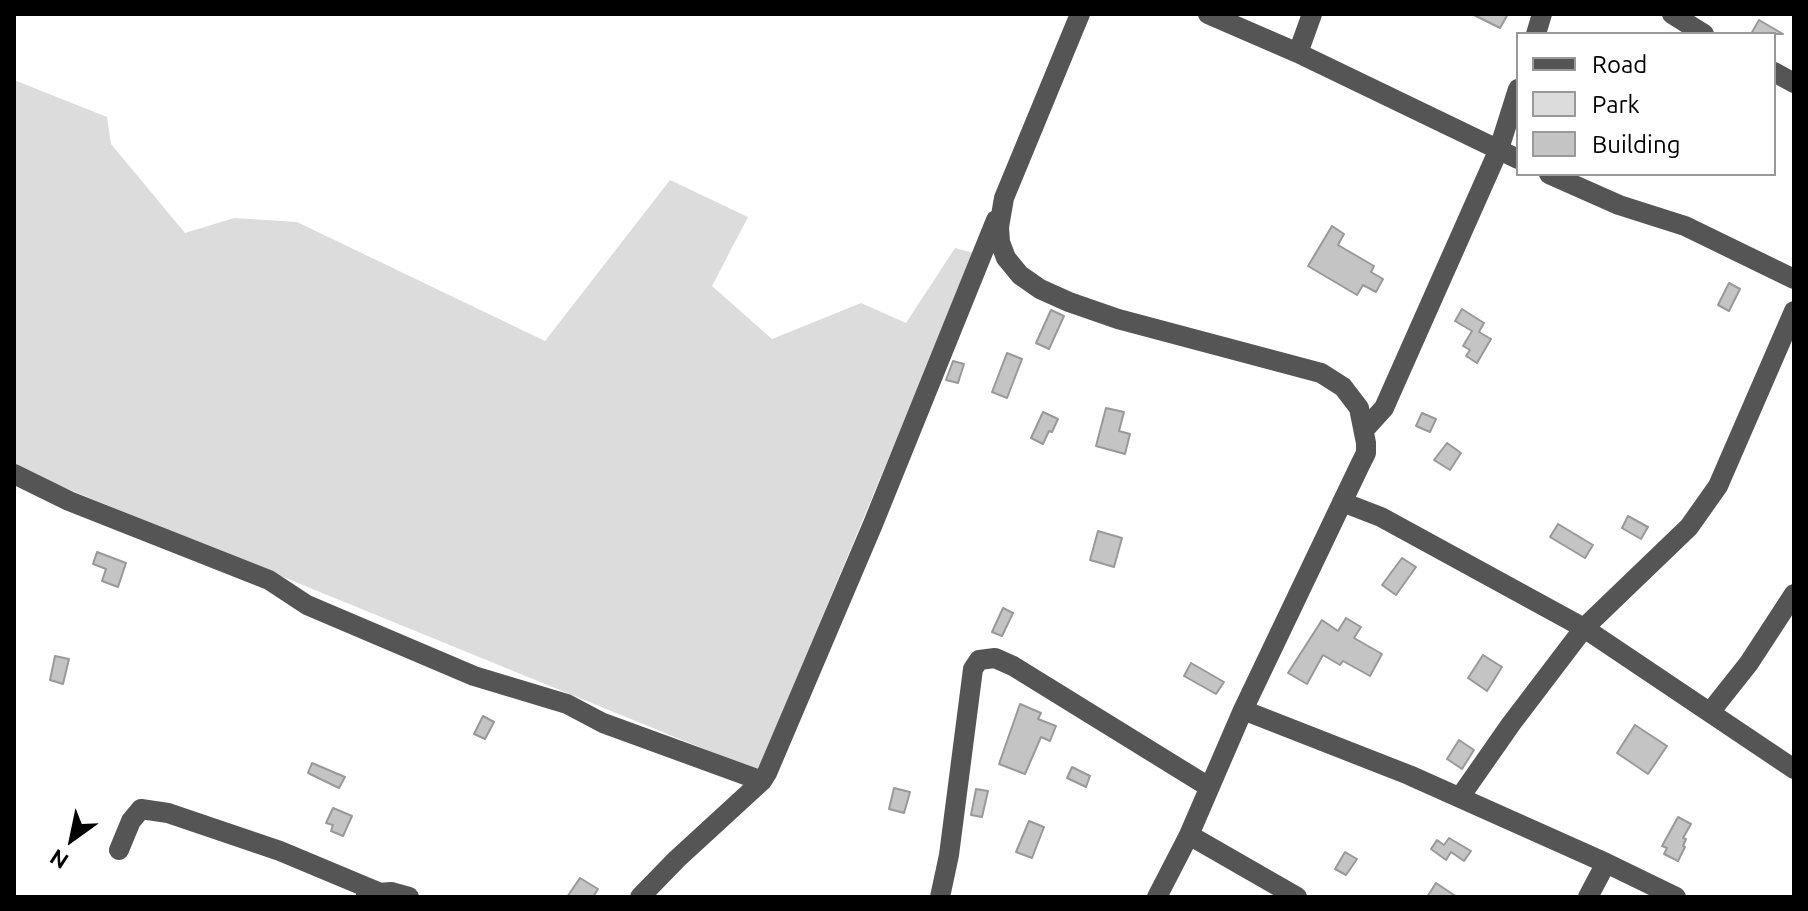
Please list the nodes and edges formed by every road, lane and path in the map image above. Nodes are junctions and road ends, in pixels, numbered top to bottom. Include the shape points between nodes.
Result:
1 (1080, 14) edge
2 (1208, 14) edge
3 (1312, 14) edge
4 (1672, 14) edge
5 (1701, 32) edge
6 (1298, 53) junction
7 (1776, 73) edge
8 (1794, 83) edge
9 (1516, 95) edge
10 (1499, 149) junction
11 (1516, 158) edge
12 (1554, 176) edge
13 (1001, 207) junction
14 (1794, 279) edge
15 (1794, 311) edge
16 (1364, 430) junction
17 (14, 474) edge
18 (1342, 502) junction
19 (1794, 594) edge
20 (1584, 628) junction
21 (1243, 710) junction
22 (1711, 711) junction
23 (1794, 769) edge
24 (762, 781) junction
25 (1209, 787) junction
26 (1460, 797) junction
27 (1189, 835) junction
28 (119, 850) dead end
29 (1606, 863) junction
30 (370, 894) edge
31 (409, 897) edge
32 (640, 897) edge
33 (940, 897) edge
34 (1157, 897) edge
35 (1297, 897) edge
36 (1588, 897) edge
37 (1676, 897) edge

1 - 13 street
2 - 6 street
3 - 6 street
4 - 5 street
6 - 10 street
7 - 8 street
9 - 10 street
10 - 11 street
10 - 16 street via 1384,408
12 - 14 street via 1685,226
13 - 16 street via 1000,242 1006,258 1040,289 1118,319 1321,373 1351,397
13 - 24 street
15 - 20 street via 1718,486 1689,527
16 - 18 street via 1366,453
17 - 24 street via 269,580 307,605 474,676 567,704 603,723
18 - 20 street via 1381,517
18 - 21 street
19 - 22 street
20 - 22 street
20 - 26 street
21 - 25 street
21 - 26 street
22 - 23 street
24 - 32 street
25 - 27 street
25 - 33 street via 1013,666 995,658 979,660 973,669
26 - 29 street
27 - 34 street
27 - 35 street
28 - 30 street via 141,809 168,813 280,851
29 - 36 street
29 - 37 street
30 - 31 street

